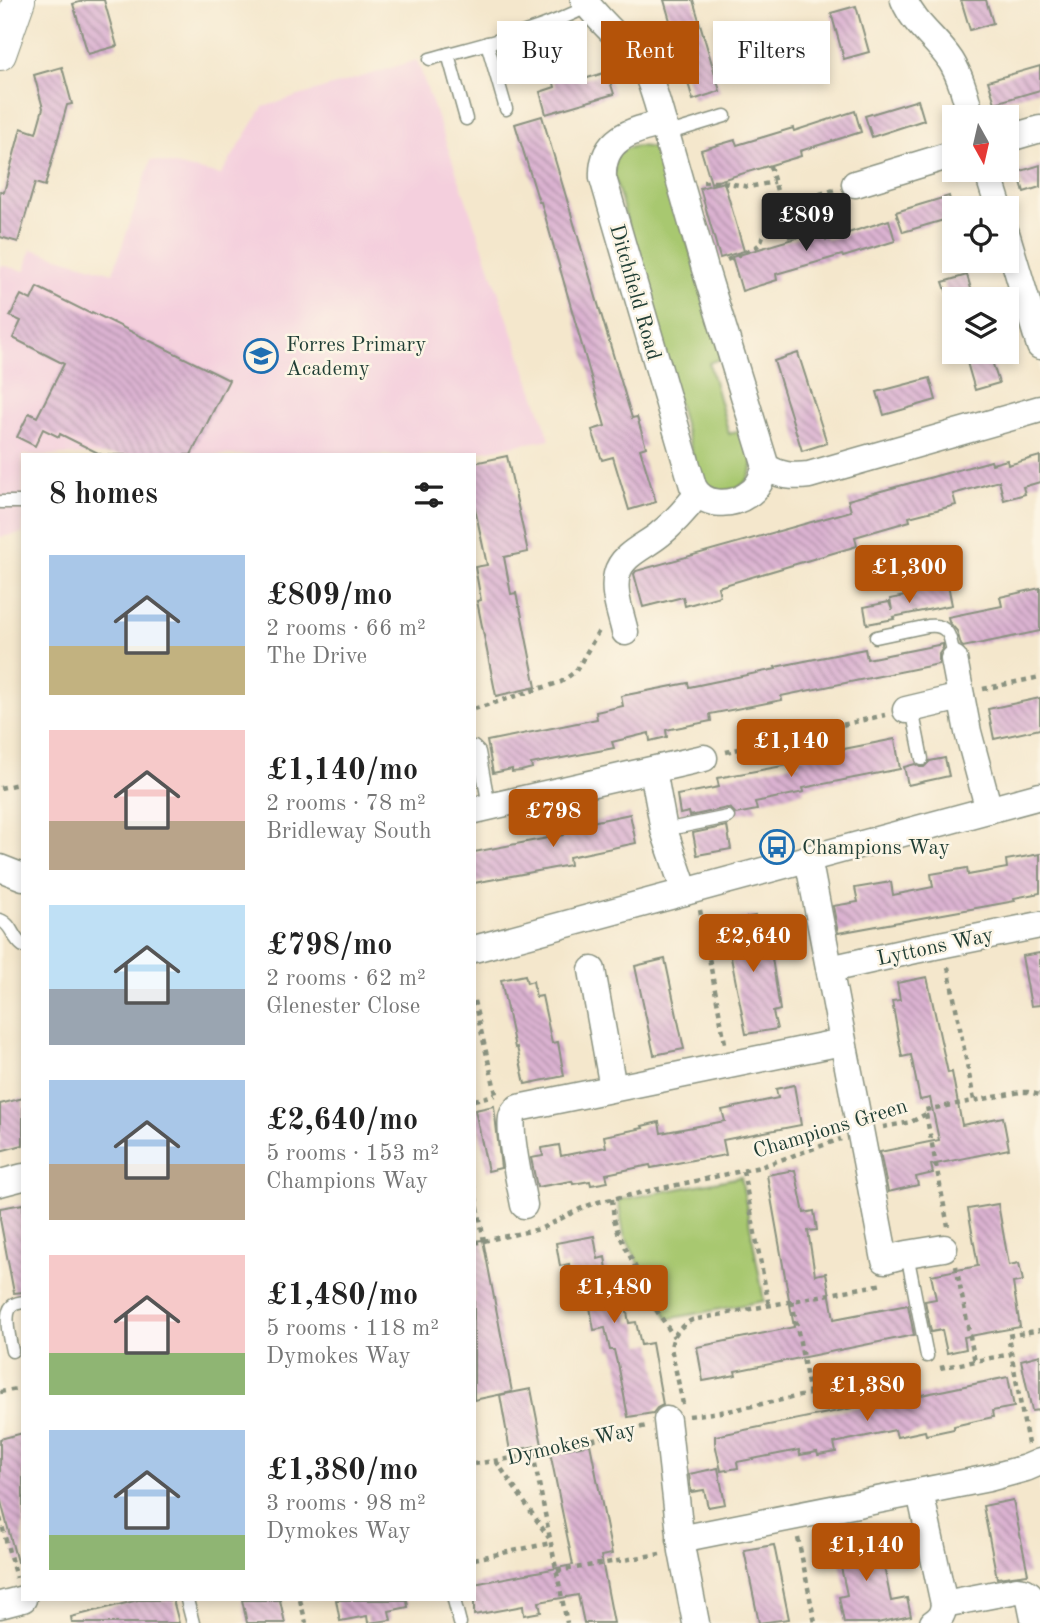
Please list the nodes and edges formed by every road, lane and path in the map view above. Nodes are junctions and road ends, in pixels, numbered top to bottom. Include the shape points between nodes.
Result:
1 (19, 0) edge
2 (904, 0) edge
3 (586, 3) edge
4 (487, 43) junction
5 (0, 54) edge
6 (448, 54) junction
7 (430, 59) dead end
8 (968, 105) edge
9 (506, 109) dead end
10 (725, 116) dead end
11 (466, 119) dead end
12 (665, 128) junction
13 (1040, 129) edge
14 (1019, 135) edge
15 (942, 158) edge
16 (770, 166) dead end
17 (774, 182) junction
18 (681, 184) junction
19 (855, 184) joint
20 (781, 205) junction
21 (786, 224) junction
22 (791, 240) dead end
23 (705, 269) junction
24 (1018, 273) edge
25 (1040, 346) edge
26 (1040, 409) edge
27 (766, 467) junction
28 (697, 495) junction
29 (0, 502) edge
30 (21, 502) edge
31 (617, 597) junction
32 (625, 632) dead end
33 (876, 636) dead end
34 (954, 659) joint
35 (1040, 677) edge
36 (960, 695) junction
37 (476, 708) edge
38 (909, 709) junction
39 (476, 749) edge
40 (704, 758) joint
41 (922, 759) dead end
42 (653, 770) junction
43 (21, 783) edge
44 (0, 788) edge
45 (1040, 796) edge
46 (482, 808) edge
47 (989, 810) junction
48 (728, 817) dead end
49 (664, 830) junction
50 (808, 858) junction
51 (0, 868) edge
52 (21, 876) edge
53 (690, 890) junction
54 (0, 920) edge
55 (1040, 925) edge
56 (944, 944) junction
57 (21, 945) edge
58 (476, 948) edge
59 (830, 969) junction
60 (592, 970) dead end
61 (476, 1007) edge
62 (842, 1042) junction
63 (729, 1064) junction
64 (613, 1088) junction
65 (1040, 1096) edge
66 (476, 1100) edge
67 (974, 1100) junction
68 (504, 1104) junction
69 (860, 1131) junction
70 (743, 1171) junction
71 (21, 1178) edge
72 (0, 1183) edge
73 (476, 1198) edge
74 (612, 1199) junction
75 (524, 1205) dead end
76 (484, 1241) junction
77 (476, 1243) edge
78 (944, 1248) dead end
79 (909, 1266) junction
80 (792, 1301) junction
81 (21, 1303) edge
82 (769, 1306) junction
83 (1040, 1330) edge
84 (674, 1337) junction
85 (12, 1351) dead end
86 (1011, 1354) junction
87 (927, 1356) dead end
88 (21, 1388) edge
89 (0, 1392) edge
90 (810, 1394) junction
91 (676, 1419) junction
92 (533, 1454) junction
93 (496, 1461) junction
94 (476, 1464) edge
95 (1036, 1464) edge
96 (919, 1492) junction
97 (793, 1516) junction
98 (0, 1518) edge
99 (551, 1541) junction
100 (681, 1545) junction
101 (476, 1559) edge
102 (557, 1572) junction
103 (15, 1601) edge
104 (187, 1601) edge
105 (300, 1601) edge
106 (454, 1601) edge
107 (938, 1613) edge
108 (193, 1623) edge
109 (306, 1623) edge
110 (460, 1623) edge
111 (567, 1623) edge
112 (696, 1623) edge
113 (815, 1623) edge
114 (1035, 1623) edge

1 - 5 street
2 - 8 street via 914,19 950,60
3 - 4 lane via 548,23
3 - 12 street via 642,66
4 - 6 lane
4 - 9 lane
6 - 7 lane
6 - 11 lane
10 - 12 lane
12 - 18 street
12 - 28 street, Ditchfield Road via 625,135 613,144 602,164 603,178
13 - 14 street
15 - 19 street
16 - 17 path
17 - 18 path via 749,187 715,181
17 - 20 path
18 - 23 street
19 - 20 path
20 - 21 path
21 - 22 path
21 - 23 path via 764,233 750,251
23 - 27 street
24 - 25 street
26 - 27 street via 809,475 787,476
27 - 28 street via 757,486 736,500 714,502
28 - 31 street via 671,524 619,567
29 - 30 lane
31 - 32 street
31 - 37 path via 592,646 569,677
33 - 34 lane via 942,627
34 - 36 street
35 - 36 path
36 - 38 street
36 - 47 street
38 - 40 path
38 - 41 lane
39 - 46 lane
40 - 42 street
42 - 46 street
42 - 49 street
43 - 44 path
45 - 47 street
47 - 50 street
48 - 49 lane
49 - 53 street
50 - 53 street
50 - 59 street
51 - 52 street
53 - 58 street
53 - 63 path
54 - 57 lane
55 - 56 street, Lyttons Way
56 - 59 street, Lyttons Way
56 - 67 path
59 - 62 street
60 - 64 street
61 - 68 path
62 - 63 street
62 - 69 street
63 - 64 street
64 - 68 street via 518,1108
65 - 67 path via 1021,1092
66 - 68 path
67 - 69 path, Champions Green via 925,1110 926,1114 911,1122
68 - 75 street via 512,1119
69 - 70 path, Champions Green
69 - 79 street via 885,1260
70 - 74 path, Champions Green
70 - 82 path, Champions Green
71 - 72 street
73 - 76 path
74 - 76 path, Champions Green via 540,1229
74 - 84 path via 618,1232
76 - 77 path, Champions Green
78 - 79 street
79 - 80 path
79 - 87 lane
80 - 82 path
80 - 90 path
81 - 85 lane via 9,1310
82 - 84 path via 691,1320
83 - 86 path via 1008,1336
84 - 91 path
86 - 90 path, Dymokes Way
86 - 95 path
88 - 89 path
90 - 91 path, Dymokes Way
91 - 92 path, Dymokes Way
91 - 100 street, Dymokes Way
92 - 93 path, Dymokes Way
92 - 99 path
93 - 94 path, Dymokes Way
93 - 99 path
95 - 96 street
96 - 97 street
96 - 107 street
97 - 100 street
97 - 113 path
98 - 103 path
99 - 101 path
99 - 102 path
100 - 102 path
100 - 112 street, Dymokes Way
102 - 111 path
104 - 108 lane
105 - 109 path
106 - 110 lane
107 - 114 street via 1017,1590 1029,1594

